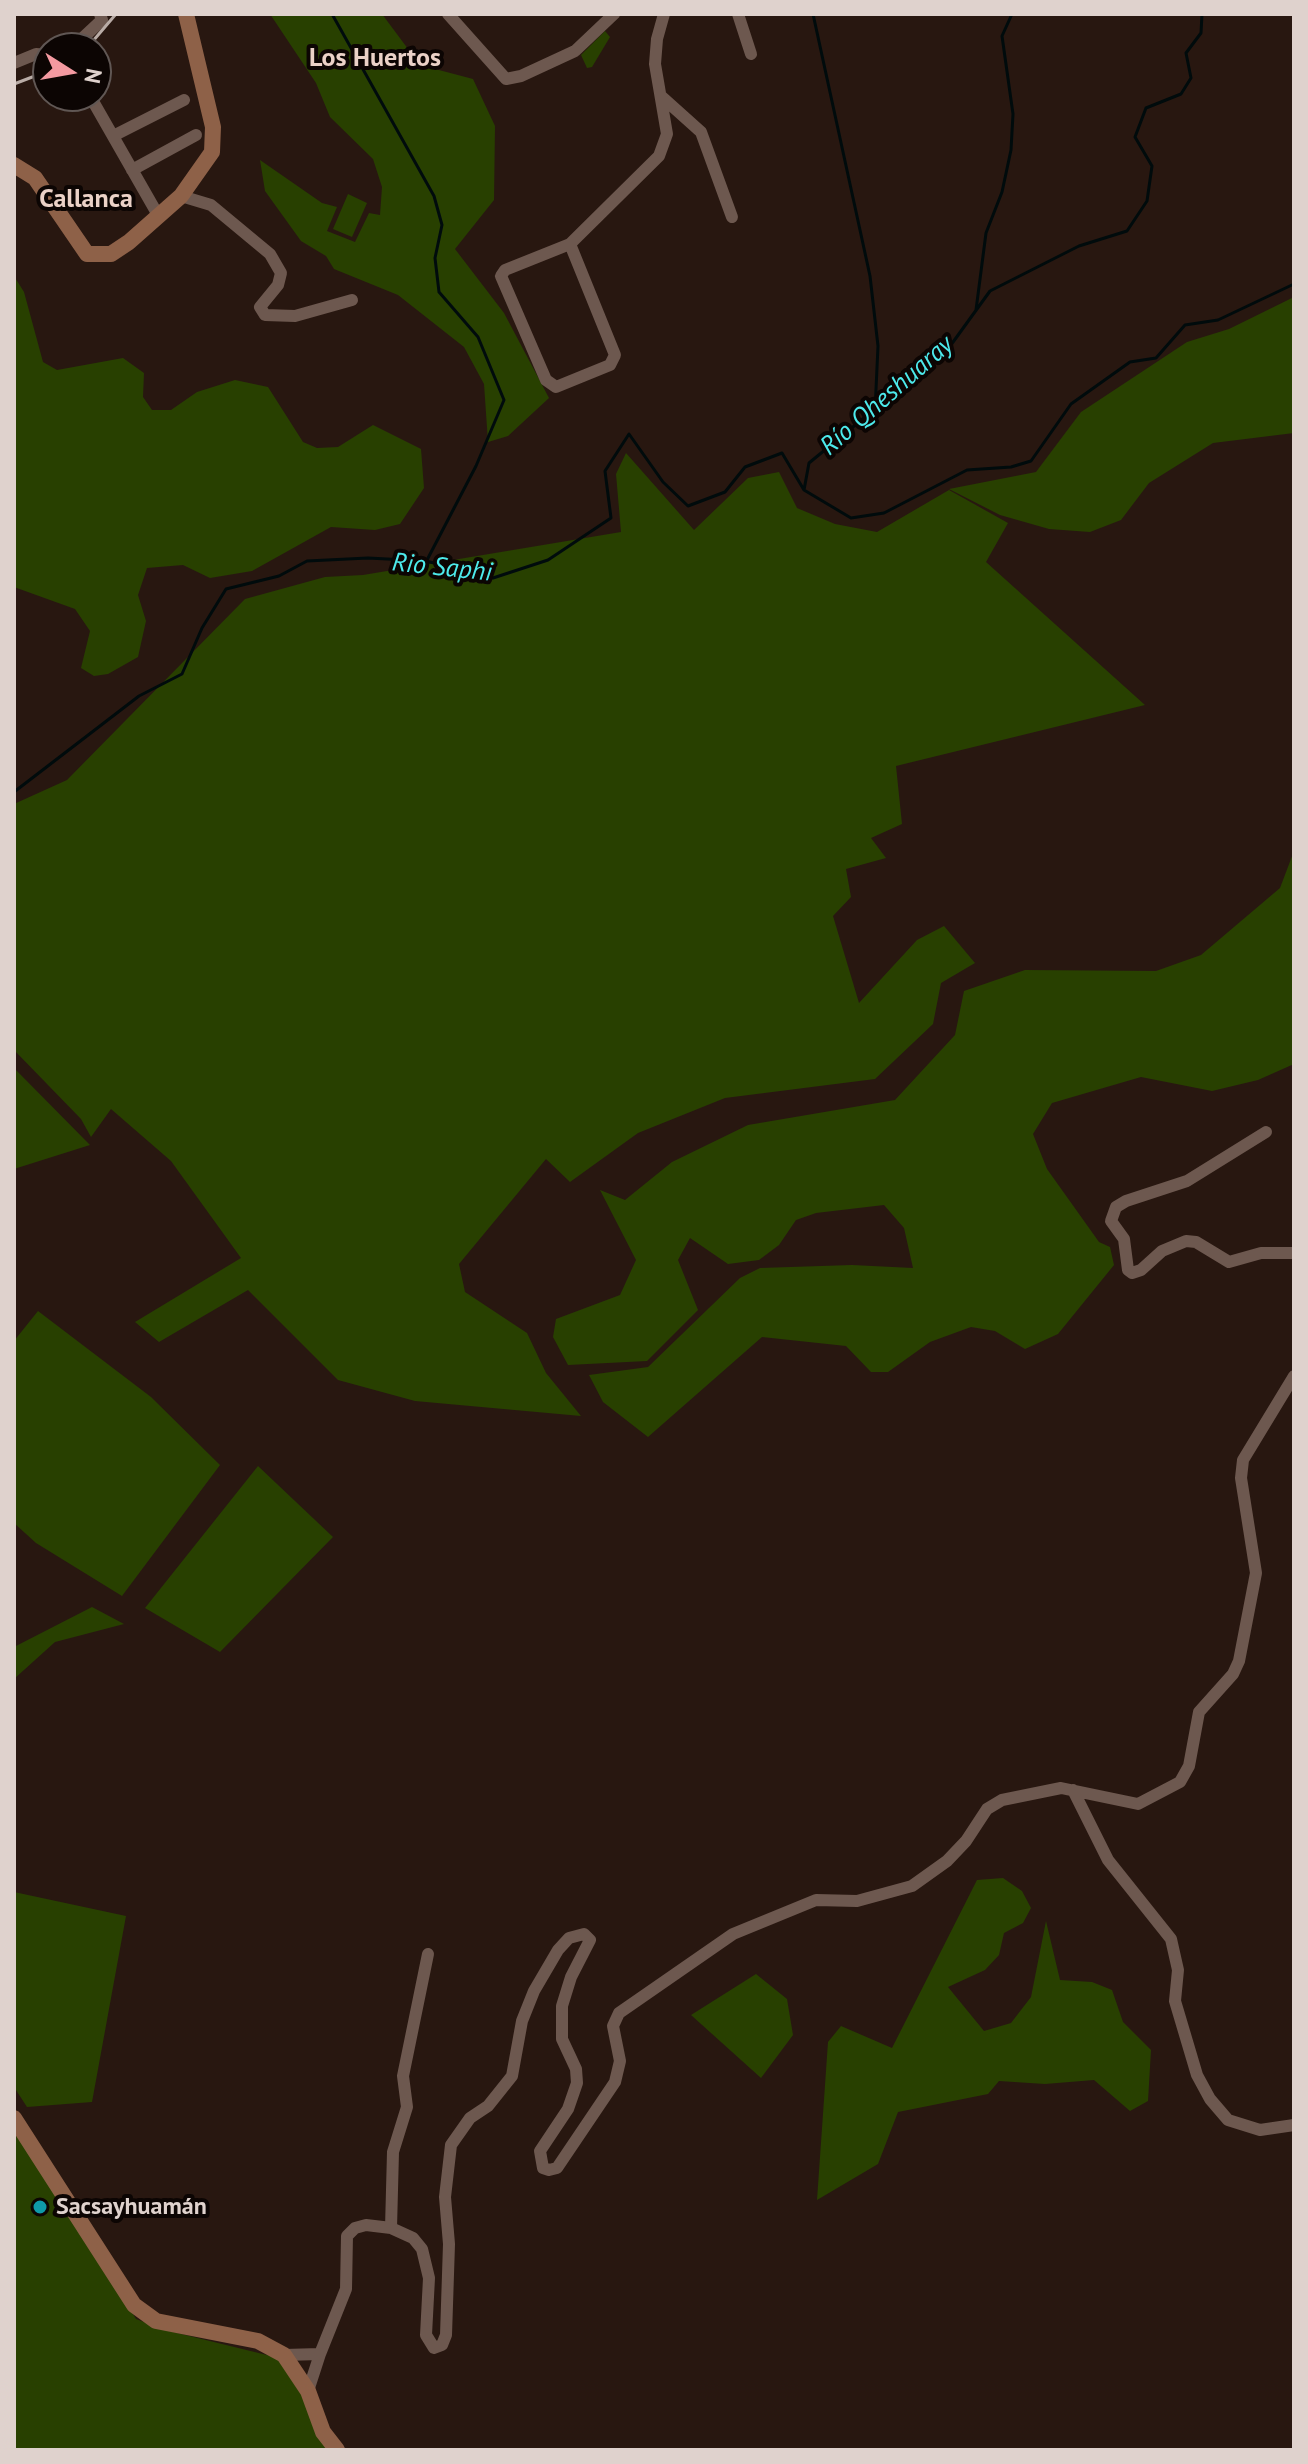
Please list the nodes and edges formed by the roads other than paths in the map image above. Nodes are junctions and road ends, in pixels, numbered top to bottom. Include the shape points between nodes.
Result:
1 (100, 14) edge
2 (186, 14) edge
3 (448, 14) edge
4 (614, 14) edge
5 (664, 14) edge
6 (738, 14) edge
7 (89, 32) edge
8 (751, 54) dead end
9 (662, 97) junction
10 (184, 100) dead end
11 (99, 112) edge
12 (196, 135) dead end
13 (113, 136) junction
14 (14, 165) edge
15 (132, 170) junction
16 (181, 196) junction
17 (158, 215) junction
18 (732, 217) dead end
19 (570, 244) junction
20 (352, 300) dead end
21 (1266, 1132) dead end
22 (1294, 1253) edge
23 (1294, 1376) edge
24 (1073, 1790) junction
25 (428, 1954) dead end
26 (14, 2118) edge
27 (1294, 2125) edge
28 (391, 2228) junction
29 (320, 2354) junction
30 (284, 2355) junction
31 (308, 2391) junction
32 (337, 2450) edge

1 - 7 street via 102,20
2 - 16 street via 214,143
3 - 4 street via 506,79 575,51
5 - 9 street via 655,64
6 - 8 street
9 - 18 street via 701,132
9 - 19 street via 667,134 659,156
10 - 13 street
11 - 13 street
12 - 15 street
13 - 15 street
14 - 17 street via 35,178 87,254 111,254
15 - 17 street
16 - 17 street
16 - 20 street via 211,205 270,254 281,273 260,307 265,315 295,316
19 - 19 street via 501,276 546,380 556,387 610,365 615,355
21 - 22 street via 1187,1181 1126,1201 1116,1207 1111,1221 1124,1239 1132,1273 1186,1241 1229,1262 1261,1253
23 - 24 street via 1243,1460 1241,1478 1256,1573 1239,1661 1199,1712 1184,1777 1138,1804
24 - 27 street via 1108,1860 1171,1939 1178,1970 1175,2001 1197,2075 1210,2099 1228,2120 1260,2130
24 - 28 street via 1002,1800 987,1809 947,1861 912,1886 857,1901 816,1900 779,1912 733,1934 619,2013 613,2026 620,2061 615,2082 557,2168 549,2170 539,2160 540,2151 568,2109 577,2083 562,2039 562,2006 590,1940 584,1934 569,1938 534,1991 522,2021 512,2076 451,2145 442,2345 434,2348 426,2335 429,2278 422,2249 413,2238
25 - 28 street via 403,2076 407,2107 393,2152
26 - 30 street via 115,2280 141,2312 174,2327 258,2341
28 - 29 street via 366,2225 347,2236 346,2289
29 - 30 street
29 - 31 street
30 - 31 street
31 - 32 street via 323,2432

